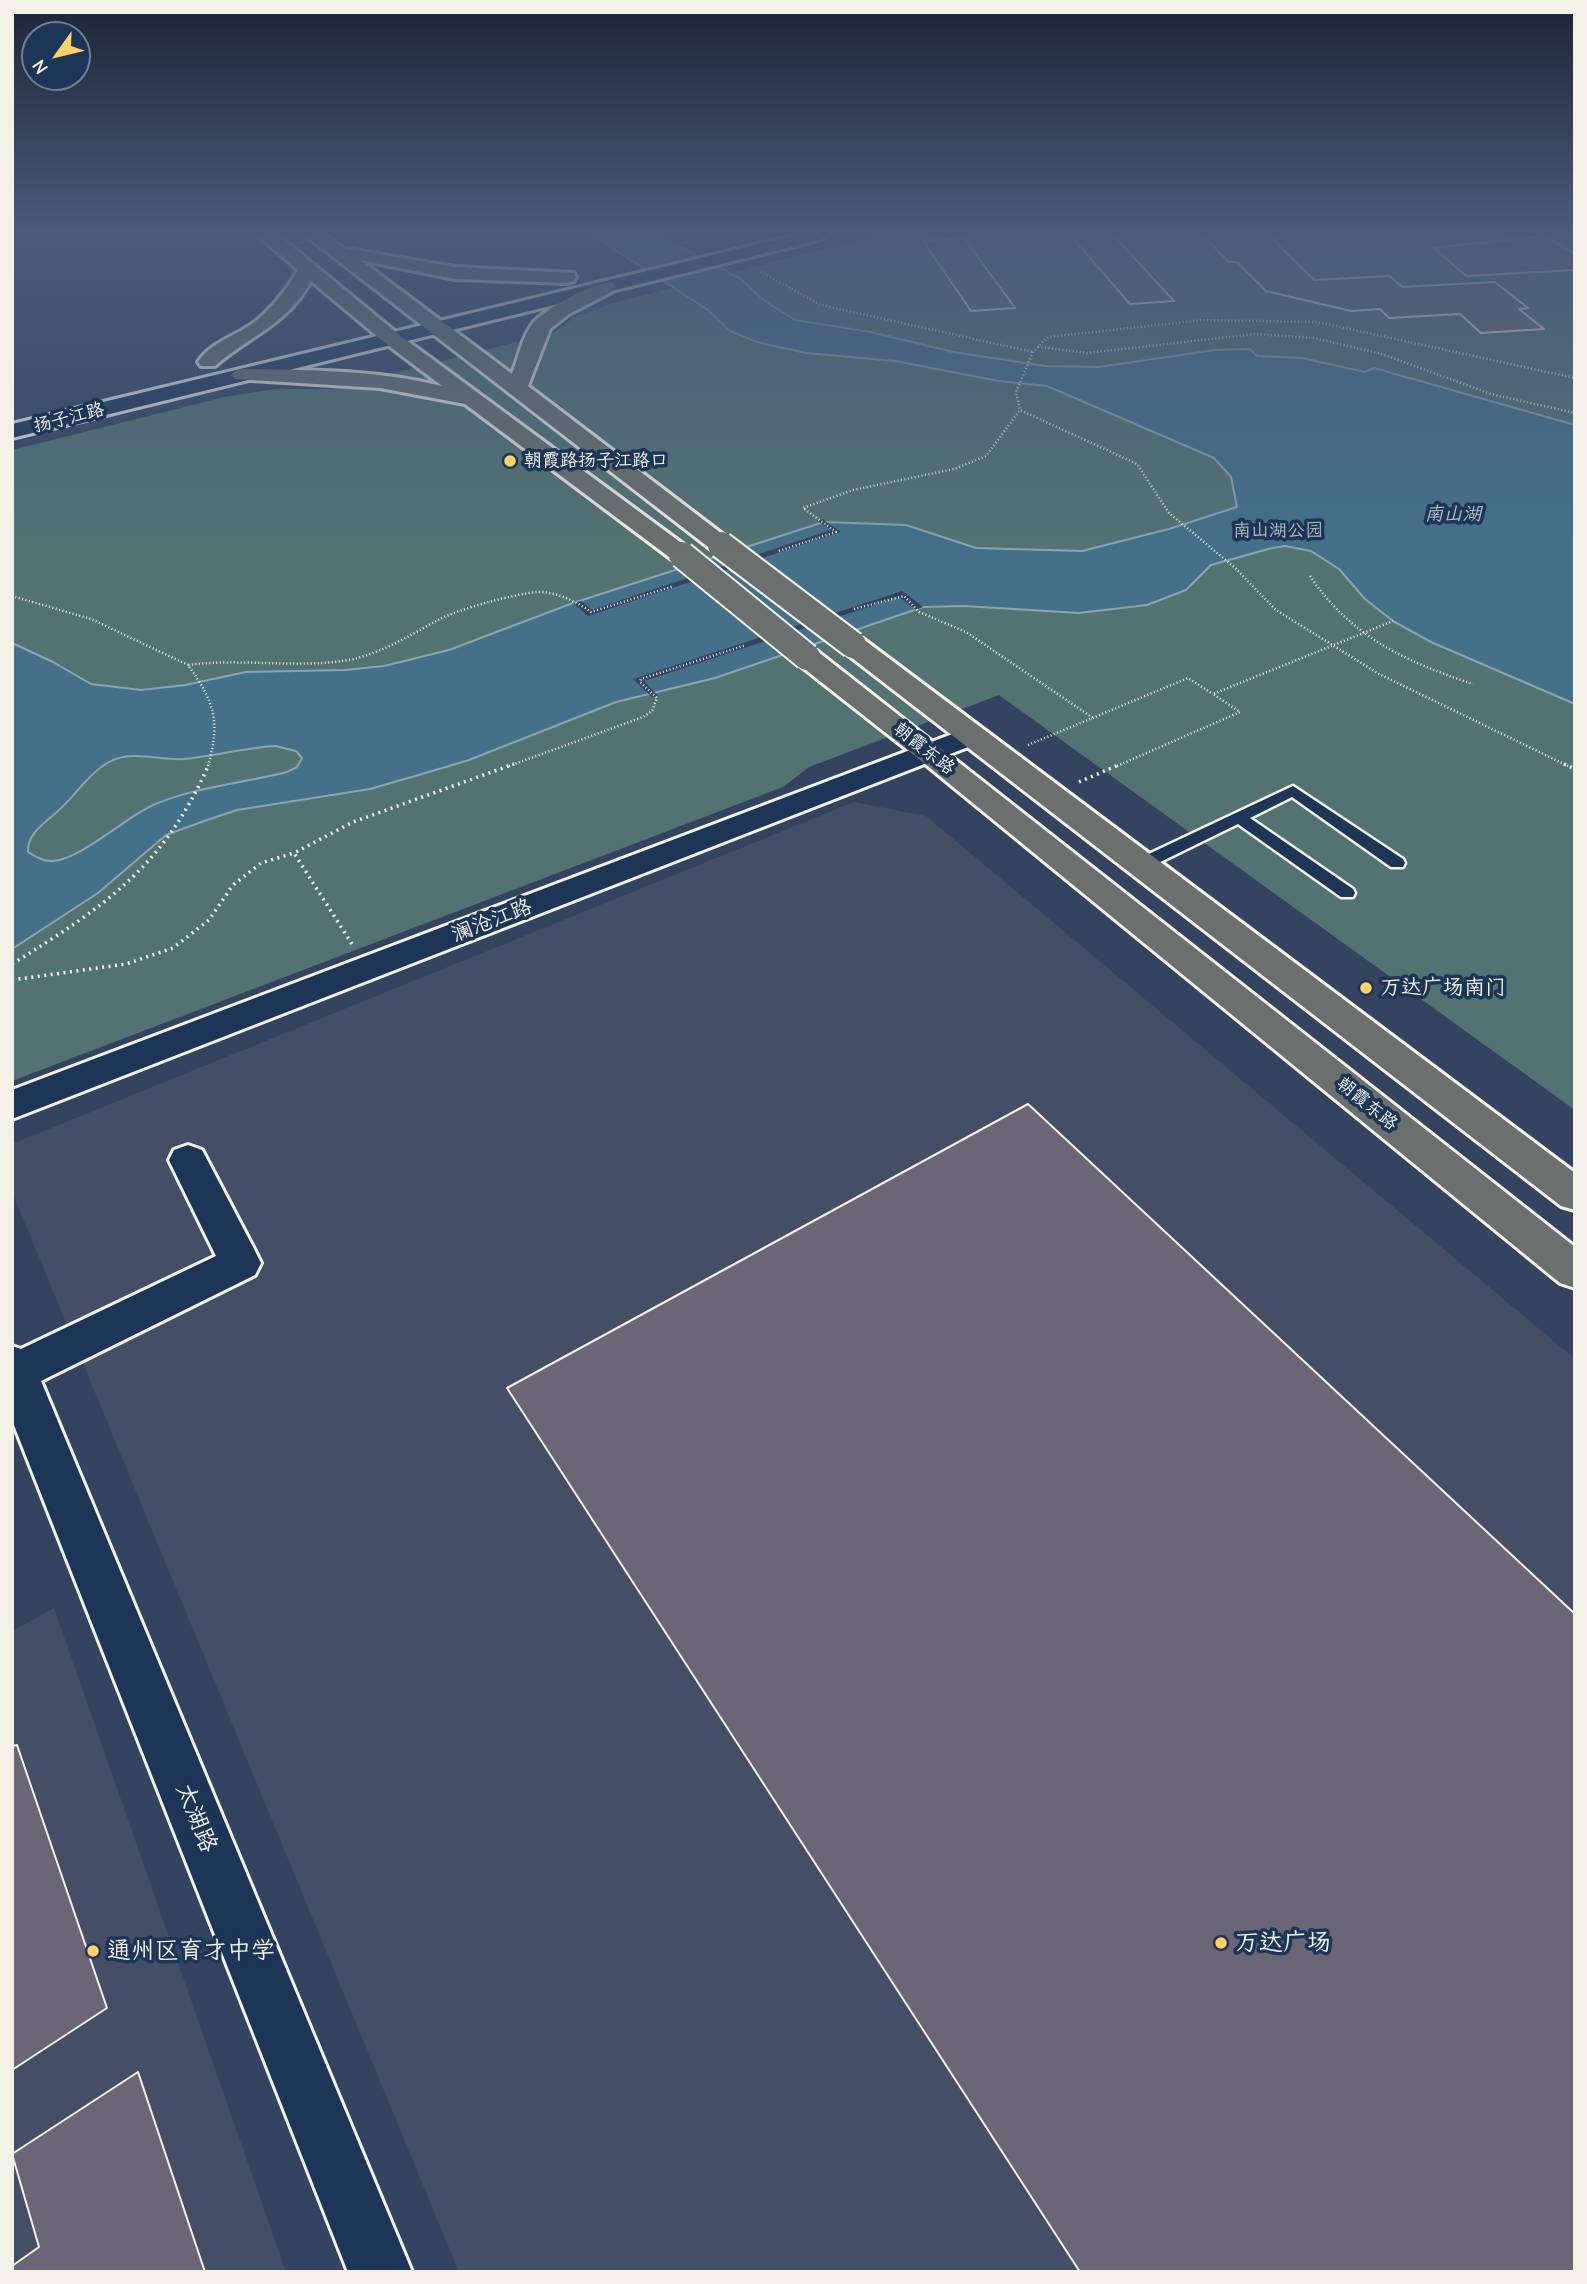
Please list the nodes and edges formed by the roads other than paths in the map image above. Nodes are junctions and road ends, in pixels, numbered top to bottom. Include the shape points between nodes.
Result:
1 (234, 342) edge
2 (323, 342) edge
3 (349, 342) edge
4 (397, 342) edge
5 (456, 342) edge
6 (535, 342) edge
7 (208, 362) junction
8 (242, 375) junction
9 (517, 388) junction
10 (479, 404) junction
11 (12, 413) edge
12 (12, 432) edge
13 (971, 736) junction
14 (930, 753) junction
15 (1239, 817) junction
16 (1397, 863) dead end
17 (1140, 865) junction
18 (1347, 892) dead end
19 (12, 1105) edge
20 (188, 1160) dead end
21 (1575, 1195) edge
22 (1575, 1271) edge
23 (14, 1368) edge
24 (380, 2272) edge

1 - 7 main road
2 - 7 main road, 扬子江路
3 - 8 main road, 扬子江路
4 - 10 main road, 朝霞东路
5 - 9 main road, 朝霞东路
6 - 9 main road
7 - 11 main road, 扬子江路
8 - 10 main road via 337,377 406,386
8 - 12 main road, 扬子江路
9 - 13 main road, 朝霞东路, bridge
10 - 14 main road, 朝霞东路, bridge via 682,555
13 - 14 main road, 澜沧江路
13 - 17 main road, 朝霞东路
14 - 19 main road, 澜沧江路
14 - 22 main road, 朝霞东路
15 - 16 lane via 1293,791
15 - 17 lane
15 - 18 lane
17 - 21 main road, 朝霞东路
20 - 23 main road via 240,1263
23 - 24 main road, 太湖路

